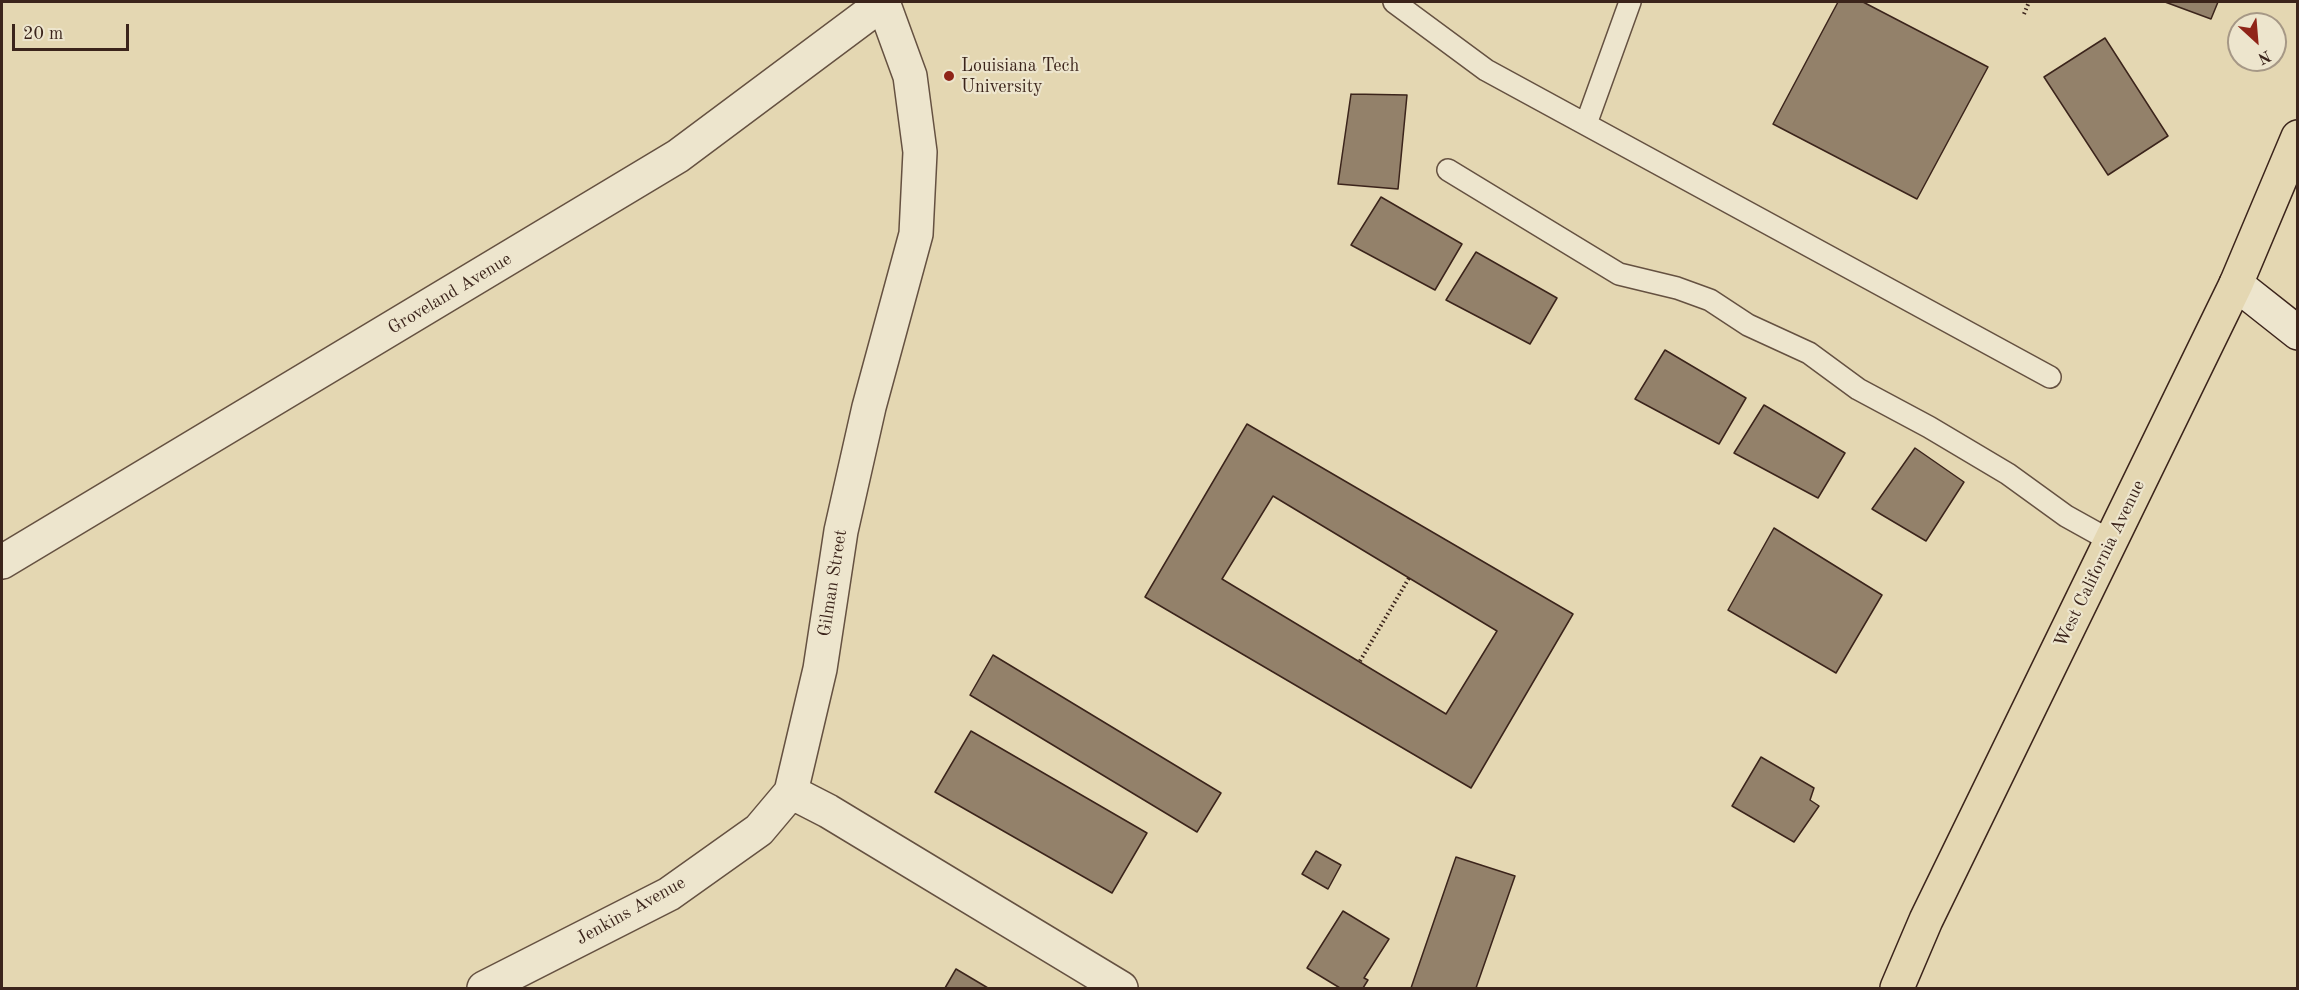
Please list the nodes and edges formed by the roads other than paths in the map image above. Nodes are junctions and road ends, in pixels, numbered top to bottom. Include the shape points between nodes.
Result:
1 (883, 2) edge
2 (1394, 2) edge
3 (1630, 2) edge
4 (1586, 124) junction
5 (2298, 137) edge
6 (1448, 170) dead end
7 (2236, 284) junction
8 (2298, 333) edge
9 (2050, 377) dead end
10 (2111, 541) junction
11 (2, 562) edge
12 (791, 792) junction
13 (484, 988) edge
14 (1121, 988) edge
15 (1897, 988) edge

1 - 11 street, Groveland Avenue via 678,156
1 - 12 street, Gilman Street via 910,76 920,152 916,234 841,531 820,669
2 - 4 lane via 1486,70
3 - 4 lane
4 - 9 lane
5 - 7 main road, West California Avenue
6 - 10 lane via 1619,274 1710,300 1748,325 1809,353 1858,389 1998,468 2066,516
7 - 8 street
7 - 10 main road, West California Avenue
10 - 15 main road, West California Avenue via 1926,920
12 - 13 street, Jenkins Avenue via 759,830 669,894
12 - 14 street

